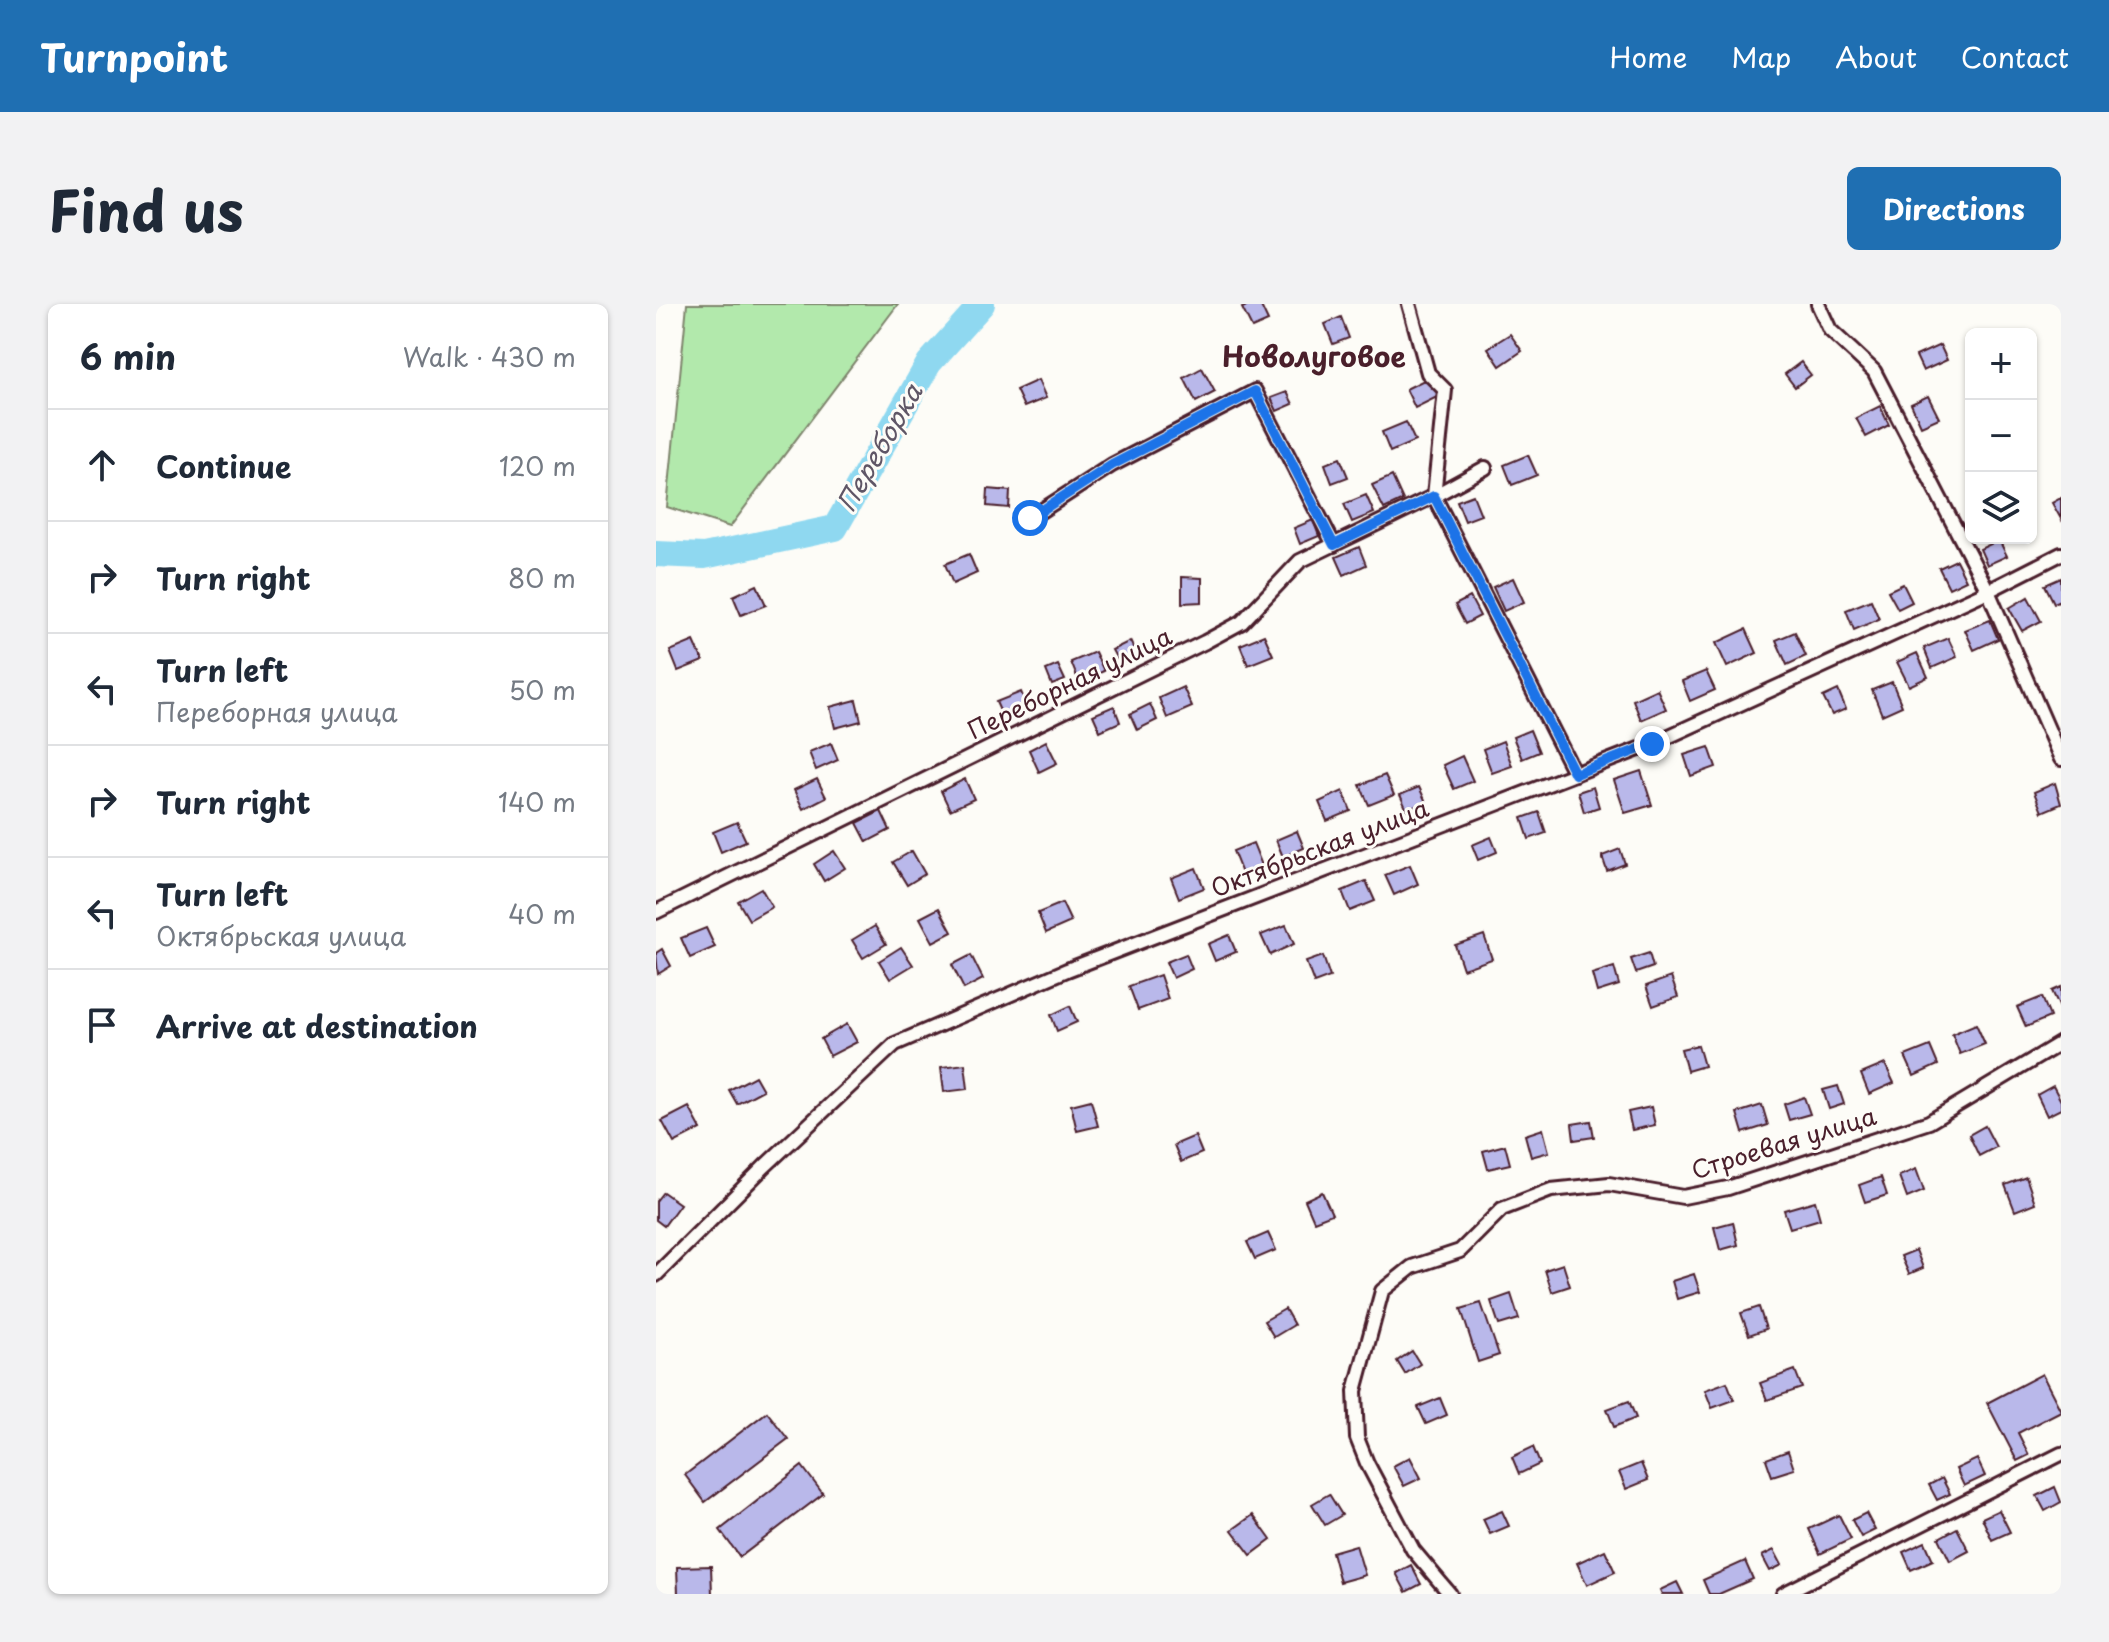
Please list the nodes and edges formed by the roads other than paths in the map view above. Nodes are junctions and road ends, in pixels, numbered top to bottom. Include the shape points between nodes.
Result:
1 (1409, 304) edge
2 (1818, 304) edge
3 (1485, 468) dead end
4 (1434, 496) junction
5 (1030, 518) dead end
6 (1334, 545) junction
7 (2061, 554) edge
8 (1988, 591) junction
9 (2061, 759) edge
10 (1575, 774) junction
11 (656, 912) edge
12 (2061, 1043) edge
13 (656, 1275) edge
14 (2061, 1454) edge
15 (1450, 1594) edge
16 (1783, 1594) edge

1 - 4 street via 1428,373 1445,390
2 - 8 street via 1830,330 1874,371
3 - 4 street, Переборная улица
4 - 6 street, Переборная улица
4 - 10 street
5 - 6 street via 1112,465 1255,391
6 - 11 street, Переборная улица via 1300,561 1242,622
7 - 8 street, Октябрьская улица
8 - 9 street
8 - 10 street, Октябрьская улица
10 - 13 street, Октябрьская улица via 1067,970 895,1044
12 - 15 street, Строевая улица via 1929,1122 1728,1188 1683,1197 1609,1184 1551,1190 1502,1209 1460,1251 1412,1267 1382,1291 1355,1391 1357,1438 1413,1550
14 - 16 street

